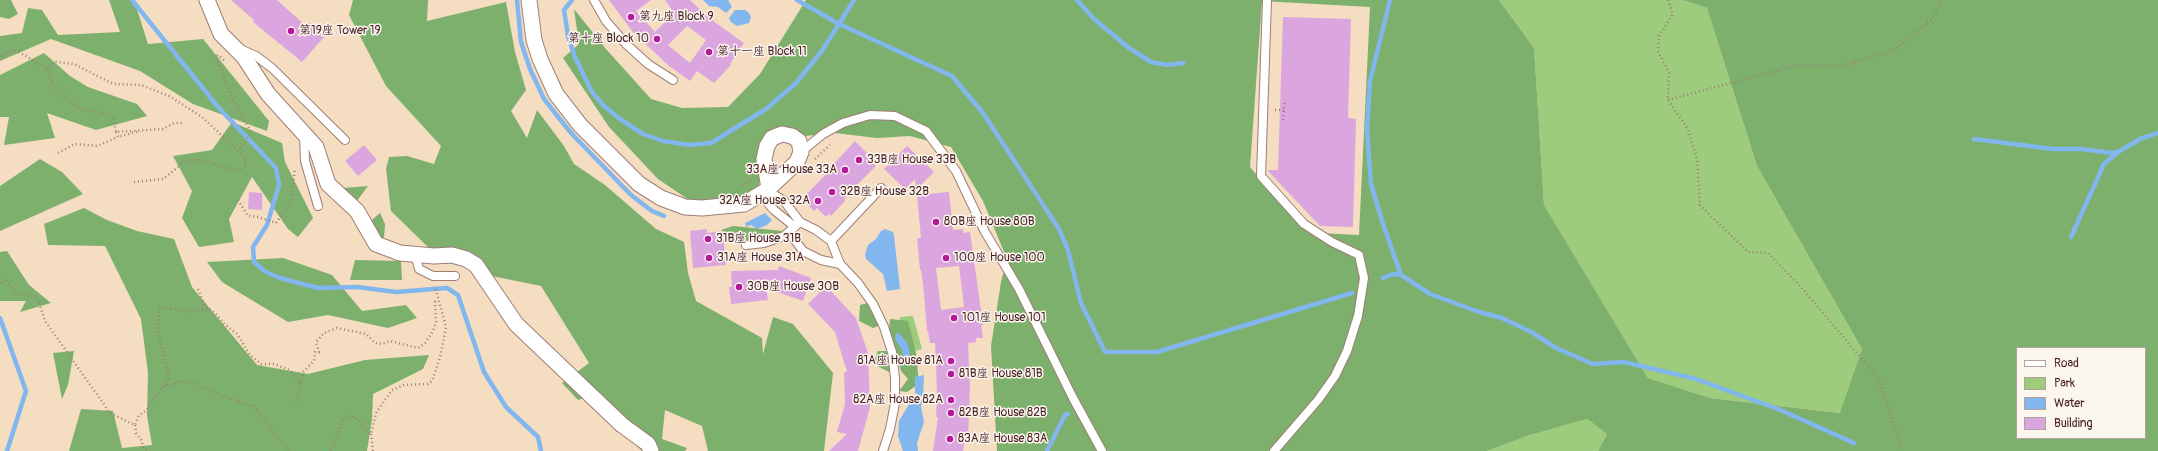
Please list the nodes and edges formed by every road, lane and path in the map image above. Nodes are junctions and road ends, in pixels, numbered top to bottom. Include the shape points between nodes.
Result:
1 (207, 0) edge
2 (529, 0) edge
3 (594, 0) edge
4 (1266, 0) edge
5 (1668, 0) edge
6 (1943, 0) edge
7 (236, 47) junction
8 (0, 56) edge
9 (228, 63) dead end
10 (48, 69) junction
11 (673, 80) dead end
12 (1285, 100) dead end
13 (1668, 100) junction
14 (1284, 110) junction
15 (1275, 112) dead end
16 (1283, 120) dead end
17 (183, 123) dead end
18 (146, 129) junction
19 (116, 132) junction
20 (304, 133) junction
21 (822, 134) junction
22 (118, 137) junction
23 (345, 140) dead end
24 (240, 150) junction
25 (801, 152) junction
26 (58, 153) dead end
27 (294, 162) dead end
28 (813, 162) dead end
29 (754, 178) dead end
30 (134, 182) dead end
31 (881, 188) dead end
32 (738, 189) dead end
33 (765, 191) junction
34 (238, 200) dead end
35 (318, 206) dead end
36 (794, 227) junction
37 (831, 241) junction
38 (746, 245) dead end
39 (415, 254) junction
40 (840, 264) junction
41 (455, 276) dead end
42 (0, 283) edge
43 (198, 289) dead end
44 (209, 308) junction
45 (300, 385) junction
46 (163, 387) junction
47 (296, 403) dead end
48 (135, 425) junction
49 (372, 434) junction
50 (148, 451) edge
51 (288, 451) edge
52 (331, 451) edge
53 (373, 451) edge
54 (651, 451) edge
55 (883, 451) edge
56 (1102, 451) edge
57 (1274, 451) edge
58 (1903, 451) edge

1 - 7 street via 221,34
2 - 33 street via 534,40 556,94 580,125 639,184 671,202 685,207 702,208 744,204
3 - 11 lane via 606,20 626,44 648,64
4 - 57 lane via 1261,176 1304,224 1358,255 1364,278 1358,316 1347,351 1335,376
5 - 13 path via 1673,14 1658,36 1658,51 1668,73
6 - 13 path via 1932,19 1894,50 1844,66 1796,65
7 - 20 street via 268,94
7 - 23 lane via 256,56 272,68
8 - 10 path via 17,51
9 - 24 path via 218,55 216,57 232,98 251,132
10 - 19 path via 56,89 78,108 107,114 113,118
10 - 24 path via 56,62 74,64 112,84 141,85 168,96 202,116
12 - 14 path
13 - 58 path via 1688,129 1697,159 1700,206 1748,252 1768,253 1800,286 1878,378
14 - 15 path
14 - 16 path
17 - 18 path via 174,122 163,129
18 - 19 path
18 - 22 path
19 - 22 path
20 - 35 lane via 305,161
20 - 39 street via 316,147 328,184 357,211 376,244 400,253
21 - 25 lane
21 - 28 path via 831,144
21 - 56 lane via 843,122 870,115 894,116 926,131 956,171 985,232 1019,289 1072,398
22 - 26 path via 96,146 75,144
24 - 30 path via 245,157 246,166 239,171 202,160 190,160 163,179
25 - 33 street via 797,162
25 - 33 street via 799,141 792,136 782,134 772,138 764,159
27 - 34 path via 291,202 276,223 248,216
29 - 32 path
31 - 37 lane
33 - 36 lane via 774,210
33 - 36 lane via 784,201
36 - 37 lane via 816,230
36 - 38 lane via 784,236 764,243
36 - 40 lane via 803,251 821,260
37 - 40 lane
39 - 41 lane via 419,269 433,276
39 - 54 street via 452,255 466,258 476,265 516,324 622,425 648,444
40 - 55 lane via 873,304 892,352 896,378 895,403
42 - 48 path via 5,279 16,293 37,297 45,321 110,413
43 - 44 path via 205,306
44 - 45 path via 237,334 250,355 261,364 274,364 290,370
44 - 46 path via 188,312 164,307 159,309 158,331 169,378
45 - 47 path
45 - 49 path via 303,372 314,361 316,352 319,352 316,342 324,333 337,328 366,334 375,343 390,341 418,348 433,331 436,322 435,302 438,300 446,327 432,381 428,384 404,385 392,390 376,413
46 - 48 path via 146,411 139,415
46 - 51 path via 182,381 254,406
48 - 50 path via 142,446
49 - 52 path via 366,431 359,420 351,416 344,418
49 - 53 path

